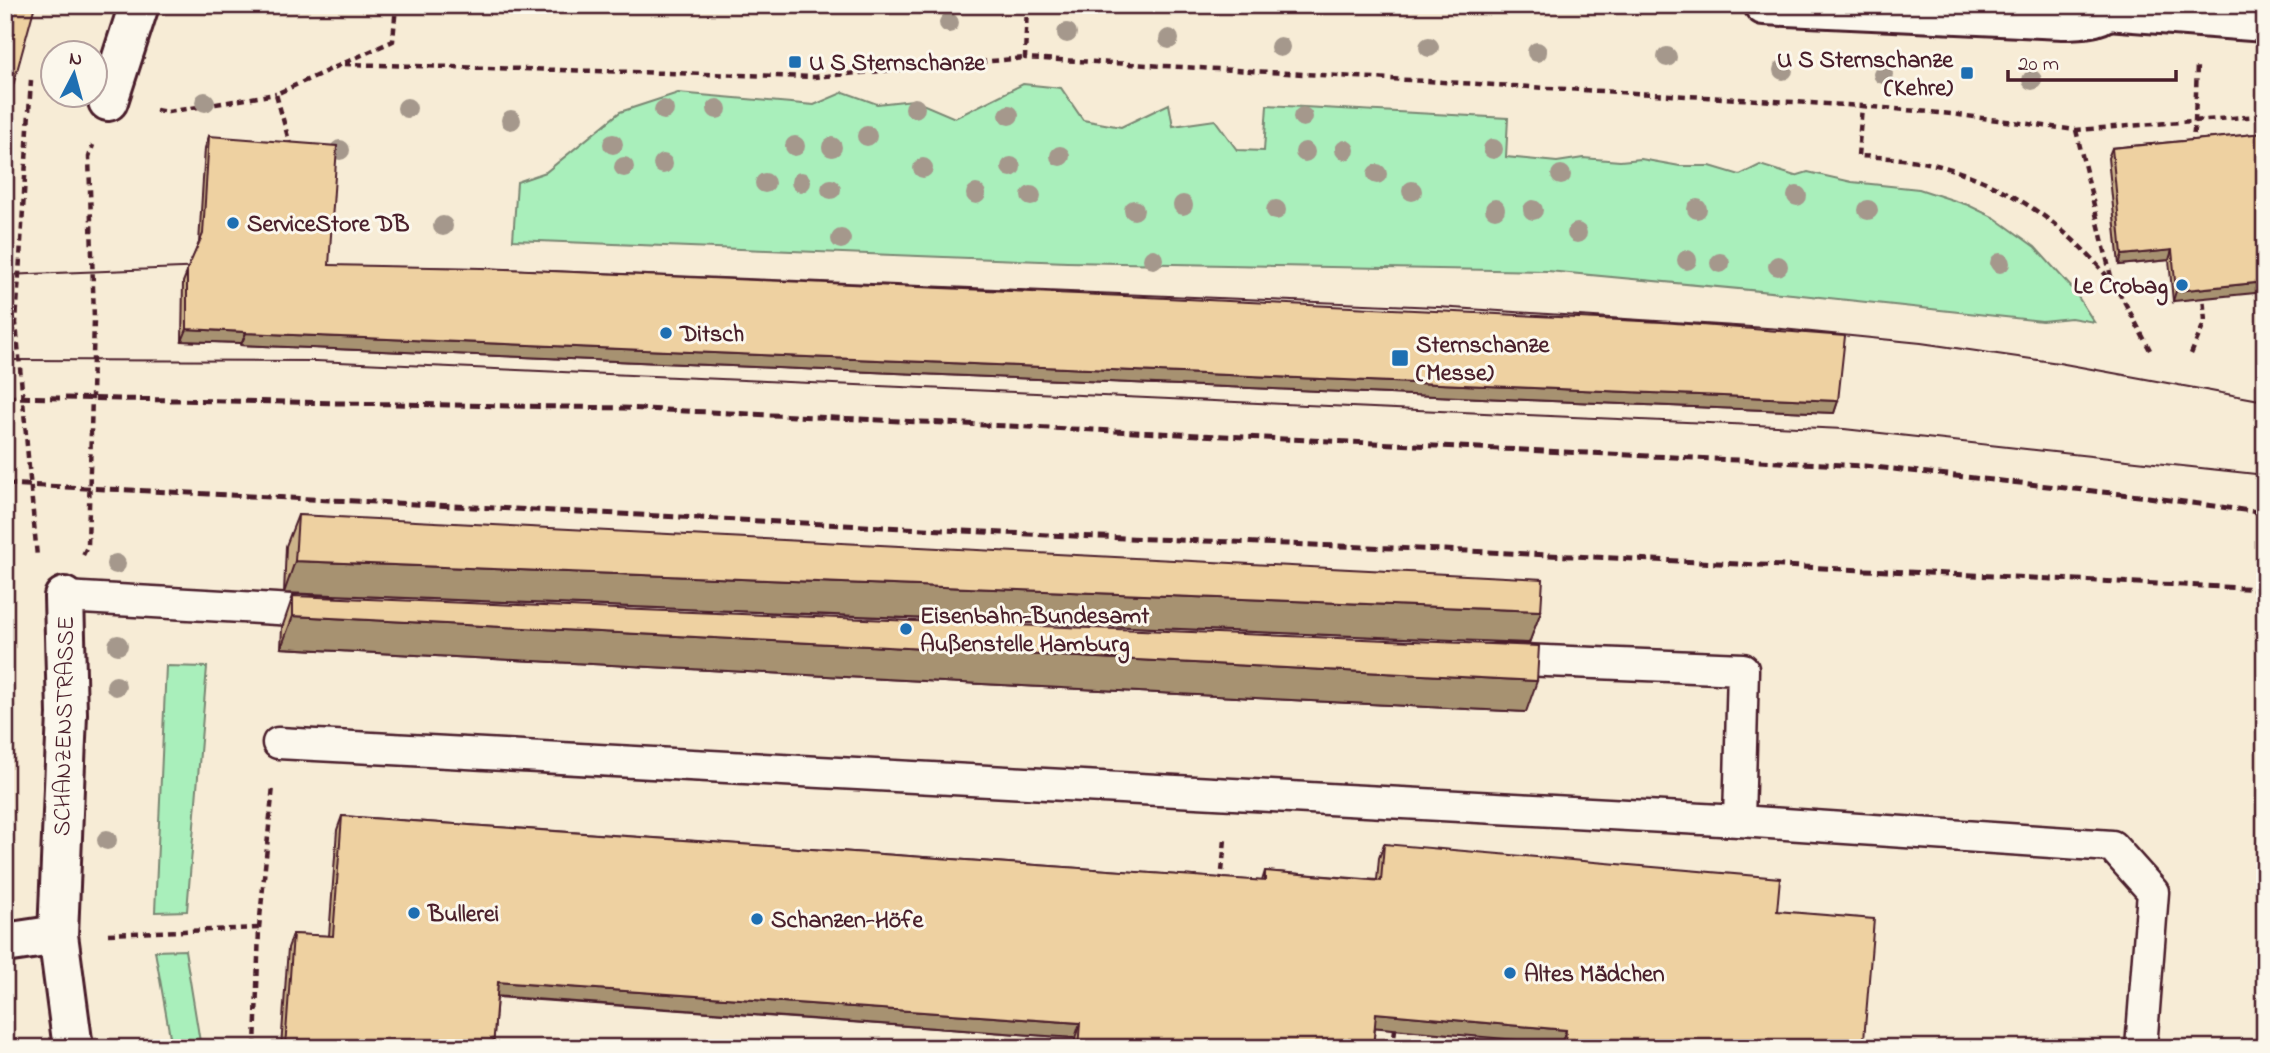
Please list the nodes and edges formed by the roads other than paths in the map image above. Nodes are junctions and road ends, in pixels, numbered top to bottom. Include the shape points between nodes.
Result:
1 (139, 5) edge
2 (1764, 5) edge
3 (1873, 8) edge
4 (2110, 8) edge
5 (2265, 22) edge
6 (108, 101) road end
7 (51, 584) joint
8 (361, 614) edge
9 (1464, 658) edge
10 (278, 743) road end
11 (1740, 821) junction
12 (58, 935) junction
13 (5, 943) edge
14 (73, 1048) edge
15 (2141, 1048) edge

1 - 6 street
2 - 3 street
3 - 4 street via 2063,19 2091,18
4 - 5 street
7 - 8 lane
7 - 12 street, SCHANZENSTRASSE via 67,714
9 - 11 lane via 1743,669
10 - 11 lane
11 - 15 lane via 2112,846 2153,892
12 - 13 street
12 - 14 street, SCHANZENSTRASSE

